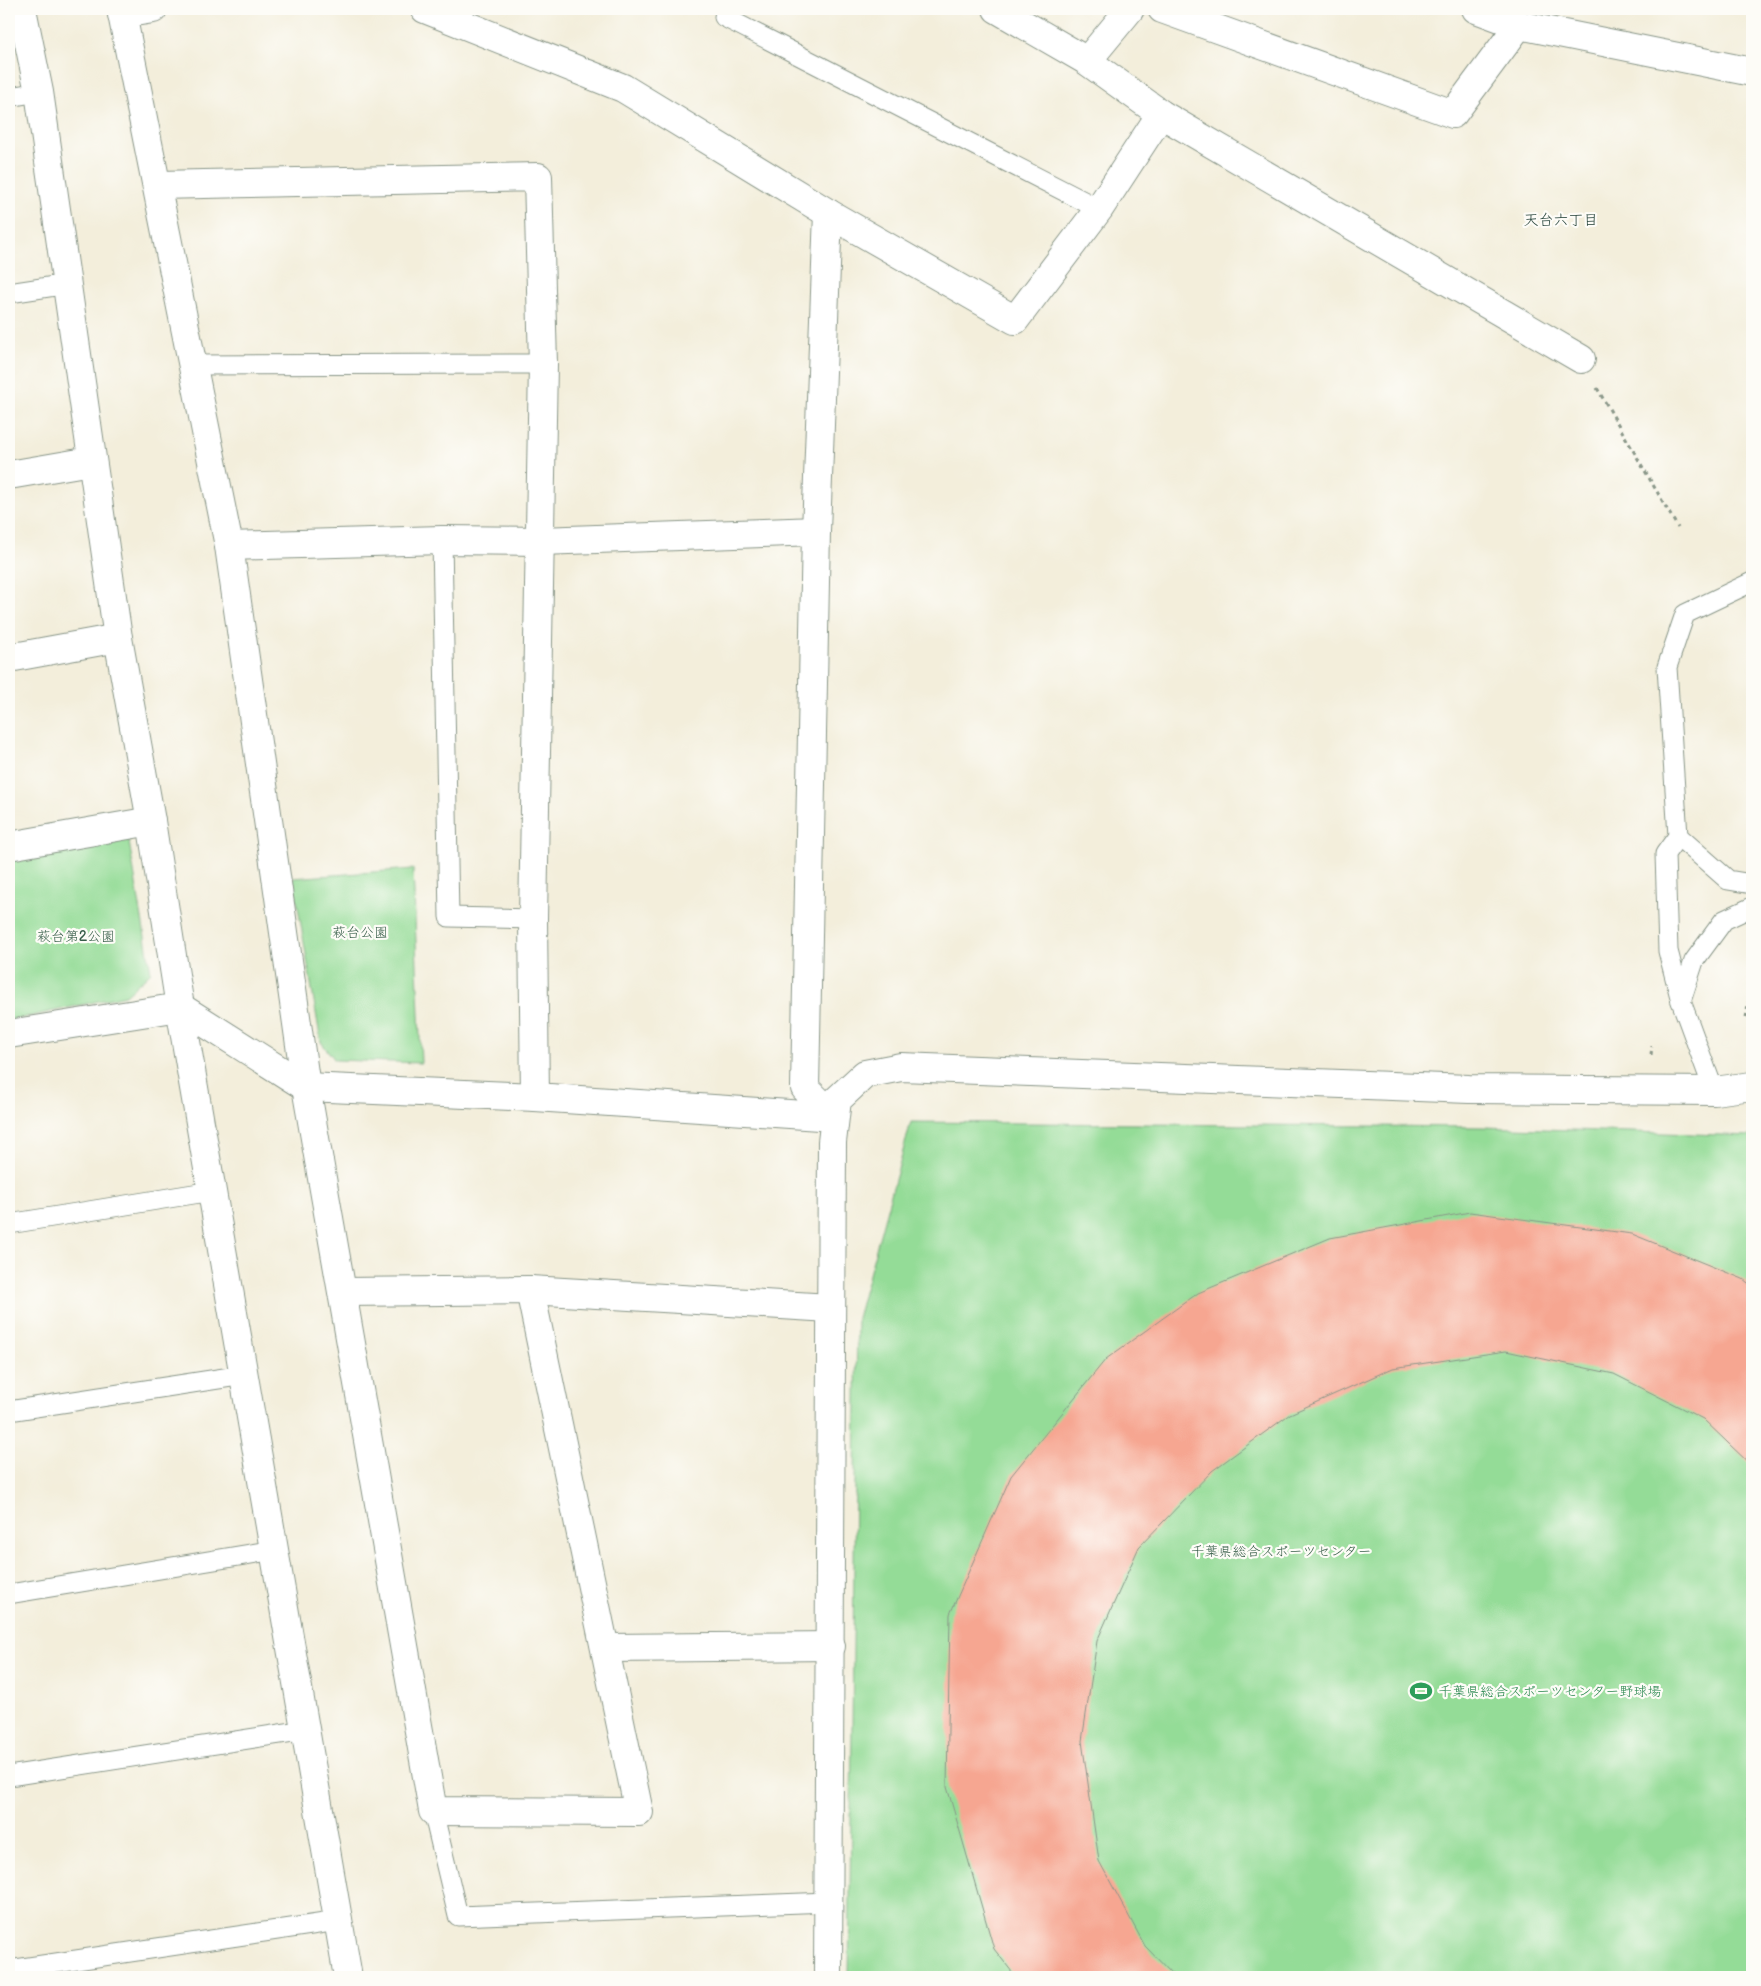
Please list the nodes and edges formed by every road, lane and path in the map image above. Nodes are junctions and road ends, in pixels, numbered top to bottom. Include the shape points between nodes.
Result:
1 (22, 9) edge
2 (153, 9) edge
3 (425, 9) edge
4 (726, 9) edge
5 (997, 9) edge
6 (1130, 9) edge
7 (1162, 9) edge
8 (1476, 9) edge
9 (122, 12) edge
10 (1519, 25) junction
11 (1087, 61) junction
12 (1752, 72) edge
13 (39, 92) junction
14 (9, 97) edge
15 (1161, 114) junction
16 (158, 185) junction
17 (1099, 209) junction
18 (828, 213) junction
19 (68, 284) junction
20 (9, 293) edge
21 (1581, 359) joint
22 (543, 364) junction
23 (191, 365) junction
24 (91, 462) junction
25 (9, 475) edge
26 (1678, 528) dead end
27 (816, 531) junction
28 (442, 540) junction
29 (541, 541) junction
30 (229, 546) junction
31 (1752, 582) edge
32 (118, 638) junction
33 (9, 658) edge
34 (151, 822) junction
35 (1678, 836) junction
36 (9, 846) edge
37 (1752, 884) edge
38 (1752, 907) edge
39 (533, 919) junction
40 (1752, 977) edge
41 (1681, 1001) junction
42 (180, 1007) junction
43 (1746, 1018) dead end
44 (9, 1034) edge
45 (1752, 1086) edge
46 (306, 1087) junction
47 (1714, 1091) junction
48 (535, 1096) junction
49 (834, 1117) junction
50 (212, 1191) junction
51 (9, 1224) edge
52 (530, 1290) junction
53 (343, 1292) junction
54 (830, 1308) junction
55 (244, 1375) junction
56 (9, 1411) edge
57 (275, 1550) junction
58 (9, 1594) edge
59 (831, 1646) junction
60 (606, 1648) junction
61 (306, 1730) junction
62 (9, 1776) edge
63 (433, 1811) junction
64 (829, 1902) junction
65 (338, 1921) junction
66 (9, 1970) edge
67 (348, 1977) edge
68 (828, 1977) edge

1 - 13 street
2 - 9 street
3 - 18 street via 623,88
4 - 17 lane via 724,17
5 - 11 street
6 - 11 street
7 - 10 street via 1453,114
8 - 10 street
9 - 16 street
10 - 12 street
11 - 15 street
13 - 14 lane
13 - 19 street
15 - 17 street
15 - 21 street
16 - 22 street via 538,177
16 - 23 street
17 - 18 street via 1016,320
18 - 27 street
19 - 20 lane
19 - 24 street
21 - 26 path
22 - 23 lane
22 - 29 street
23 - 30 street
24 - 25 street
24 - 32 street
27 - 29 street
27 - 49 street via 805,1088
28 - 29 street
28 - 30 street
28 - 39 lane via 449,917
29 - 39 street
30 - 46 street
31 - 35 lane via 1685,614 1668,667
32 - 33 street
32 - 34 street
34 - 36 street
34 - 42 street
35 - 37 lane via 1728,880
35 - 41 lane via 1666,854 1668,950
38 - 41 lane via 1724,920 1694,961
39 - 48 street
40 - 43 path
41 - 47 lane
42 - 44 street
42 - 46 street
42 - 50 street
45 - 47 street
46 - 48 street
46 - 53 street
47 - 49 street via 1469,1089 901,1067 865,1074 836,1100
48 - 49 street
49 - 54 street
50 - 51 lane
50 - 55 street
52 - 53 street
52 - 54 street
52 - 60 street
53 - 63 street
54 - 59 street
55 - 56 lane
55 - 57 street
57 - 58 lane
57 - 61 street
59 - 60 street
59 - 64 street
60 - 63 street via 639,1812
61 - 62 lane
61 - 65 street
63 - 64 lane via 458,1916
64 - 68 street
65 - 66 lane
65 - 67 street

